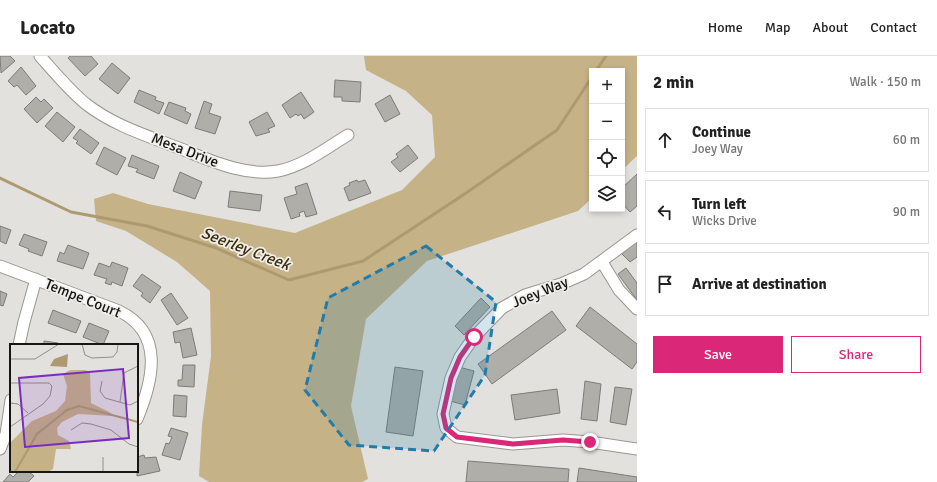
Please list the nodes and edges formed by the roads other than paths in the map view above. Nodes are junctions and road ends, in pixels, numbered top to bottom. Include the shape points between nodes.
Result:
1 (40, 56) edge
2 (348, 135) dead end
3 (637, 235) edge
4 (602, 262) junction
5 (0, 266) edge
6 (36, 279) junction
7 (637, 309) edge
8 (19, 344) edge
9 (10, 407) edge
10 (138, 416) edge
11 (0, 449) edge
12 (637, 449) edge

1 - 2 street, Mesa Drive via 79,98 106,118 224,166 254,172 279,171 305,161
3 - 4 street, Joey Way
4 - 7 street via 619,290
4 - 12 street, Joey Way via 584,274 526,295 502,308 474,337 460,357 451,378 443,414 446,428 457,437 513,444 563,440
5 - 6 street, Tempe Court
6 - 8 street
6 - 10 street, Tempe Court via 123,313 141,330 150,348 152,367 147,393
9 - 11 street via 6,434

